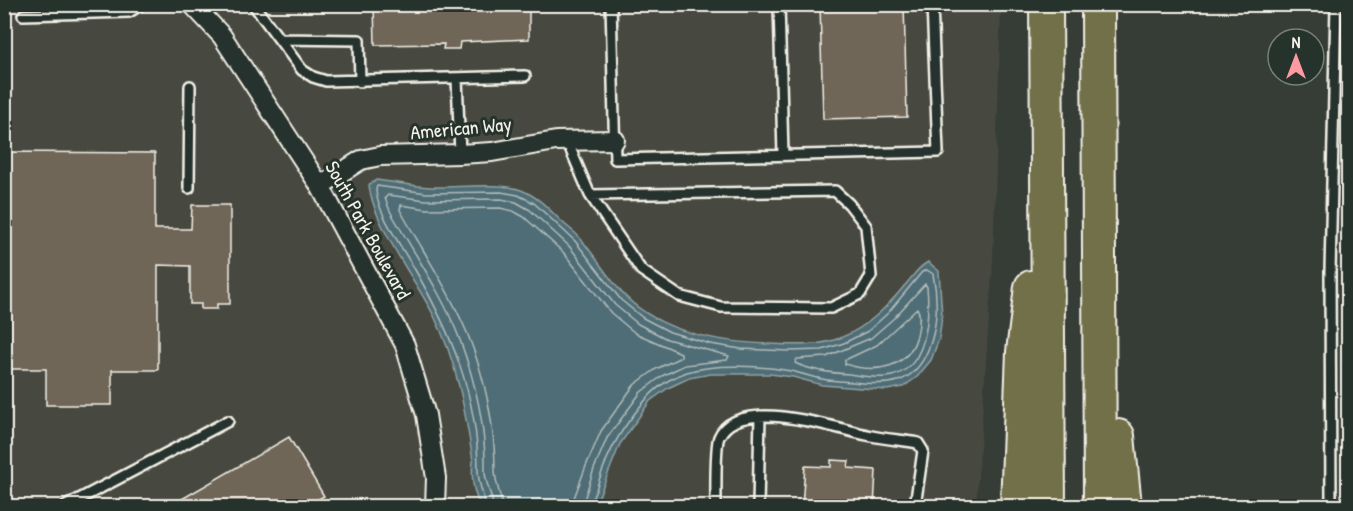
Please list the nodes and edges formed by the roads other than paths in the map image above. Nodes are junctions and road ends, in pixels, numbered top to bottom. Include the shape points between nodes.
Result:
1 (142, 4) edge
2 (192, 4) edge
3 (253, 4) edge
4 (611, 4) edge
5 (779, 4) edge
6 (932, 4) edge
7 (1046, 4) edge
8 (1098, 4) edge
9 (1336, 4) edge
10 (23, 15) dead end
11 (279, 39) junction
12 (525, 76) dead end
13 (457, 78) junction
14 (360, 82) junction
15 (190, 86) dead end
16 (615, 140) junction
17 (567, 141) junction
18 (1046, 152) junction
19 (460, 154) junction
20 (783, 155) junction
21 (320, 186) junction
22 (189, 188) dead end
23 (590, 195) junction
24 (1099, 221) junction
25 (760, 416) junction
26 (228, 421) dead end
27 (66, 507) edge
28 (435, 507) edge
29 (716, 507) edge
30 (758, 507) edge
31 (915, 507) edge
32 (1017, 507) edge
33 (1049, 507) edge
34 (1100, 507) edge
35 (1125, 507) edge
36 (1330, 507) edge

1 - 10 lane via 129,12
2 - 21 street, South Park Boulevard via 222,36
3 - 11 lane
4 - 16 lane
5 - 20 lane
6 - 20 lane via 938,152
7 - 18 highway
8 - 24 highway
9 - 36 lane
11 - 14 lane via 302,70 313,77
11 - 14 lane via 359,40
12 - 13 lane
13 - 14 lane
13 - 19 lane
15 - 22 lane
16 - 17 street, American Way
16 - 20 lane via 615,159
17 - 19 street, American Way
17 - 23 lane
18 - 32 highway via 1023,352
18 - 33 highway
19 - 21 street, American Way via 361,160
21 - 28 street, South Park Boulevard via 405,345 426,415 436,478
23 - 23 lane via 835,191 866,226 871,276 860,294 831,308 721,307 679,296 641,270
24 - 34 highway
24 - 35 highway
25 - 29 lane via 728,425 718,439
25 - 30 lane
25 - 31 lane via 790,417 918,443 923,451
26 - 27 lane

